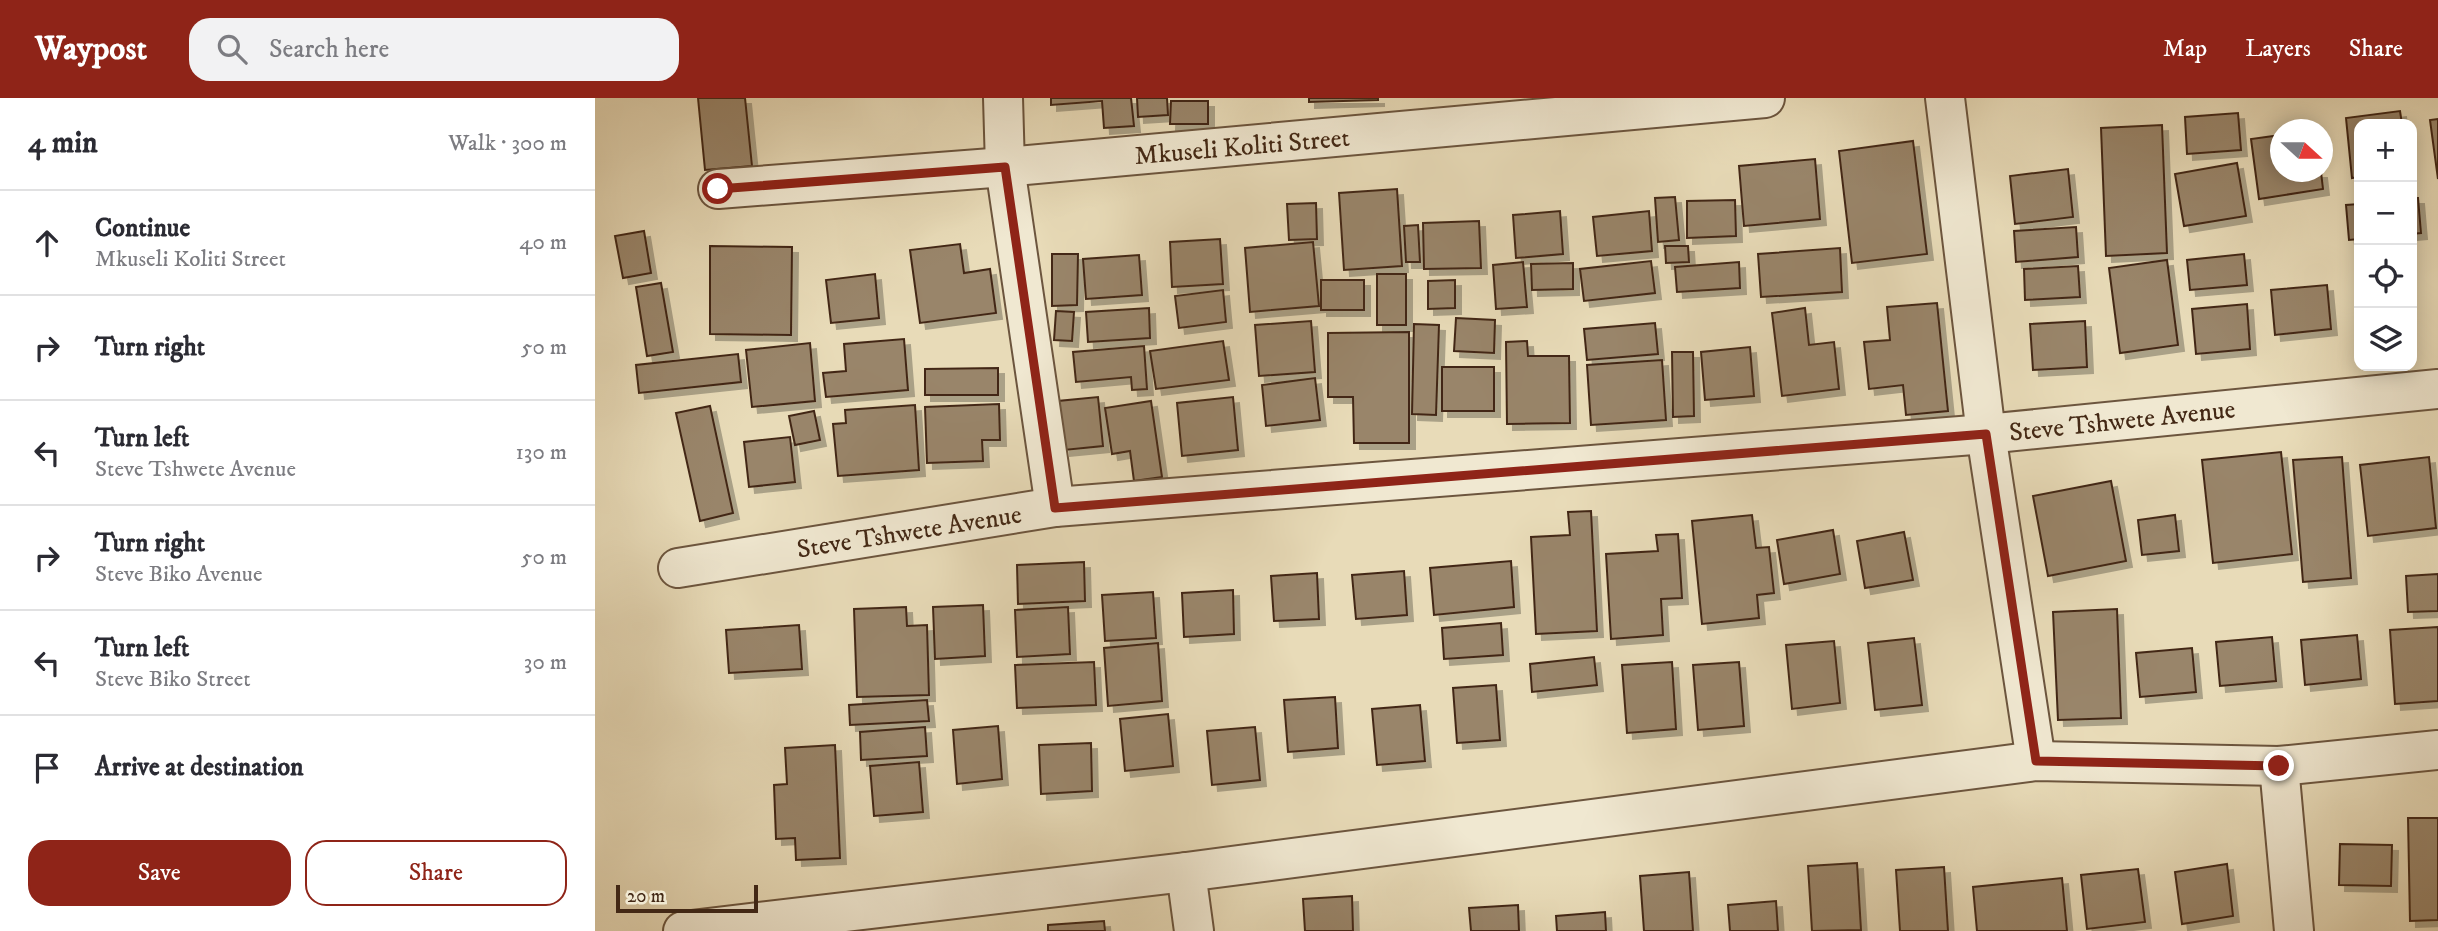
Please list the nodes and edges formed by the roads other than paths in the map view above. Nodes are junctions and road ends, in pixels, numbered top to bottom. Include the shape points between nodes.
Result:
1 (1003, 98) edge
2 (1765, 98) edge
3 (1945, 98) edge
4 (1698, 102) edge
5 (1005, 167) junction
6 (718, 189) dead end
7 (2438, 388) edge
8 (1986, 434) junction
9 (1055, 508) junction
10 (678, 568) dead end
11 (2438, 750) edge
12 (2036, 761) junction
13 (2279, 766) junction
14 (1186, 872) junction
15 (683, 931) edge
16 (1194, 931) edge
17 (2294, 931) edge

1 - 5 street
2 - 4 street, Mkuseli Koliti Street
3 - 8 street
4 - 5 street, Mkuseli Koliti Street
5 - 6 street, Mkuseli Koliti Street
5 - 9 street
7 - 8 street, Steve Tshwete Avenue
8 - 9 street, Steve Tshwete Avenue
8 - 12 street
9 - 10 street, Steve Tshwete Avenue
11 - 13 street
12 - 13 street
12 - 14 street
13 - 17 street
14 - 15 street
14 - 16 street

